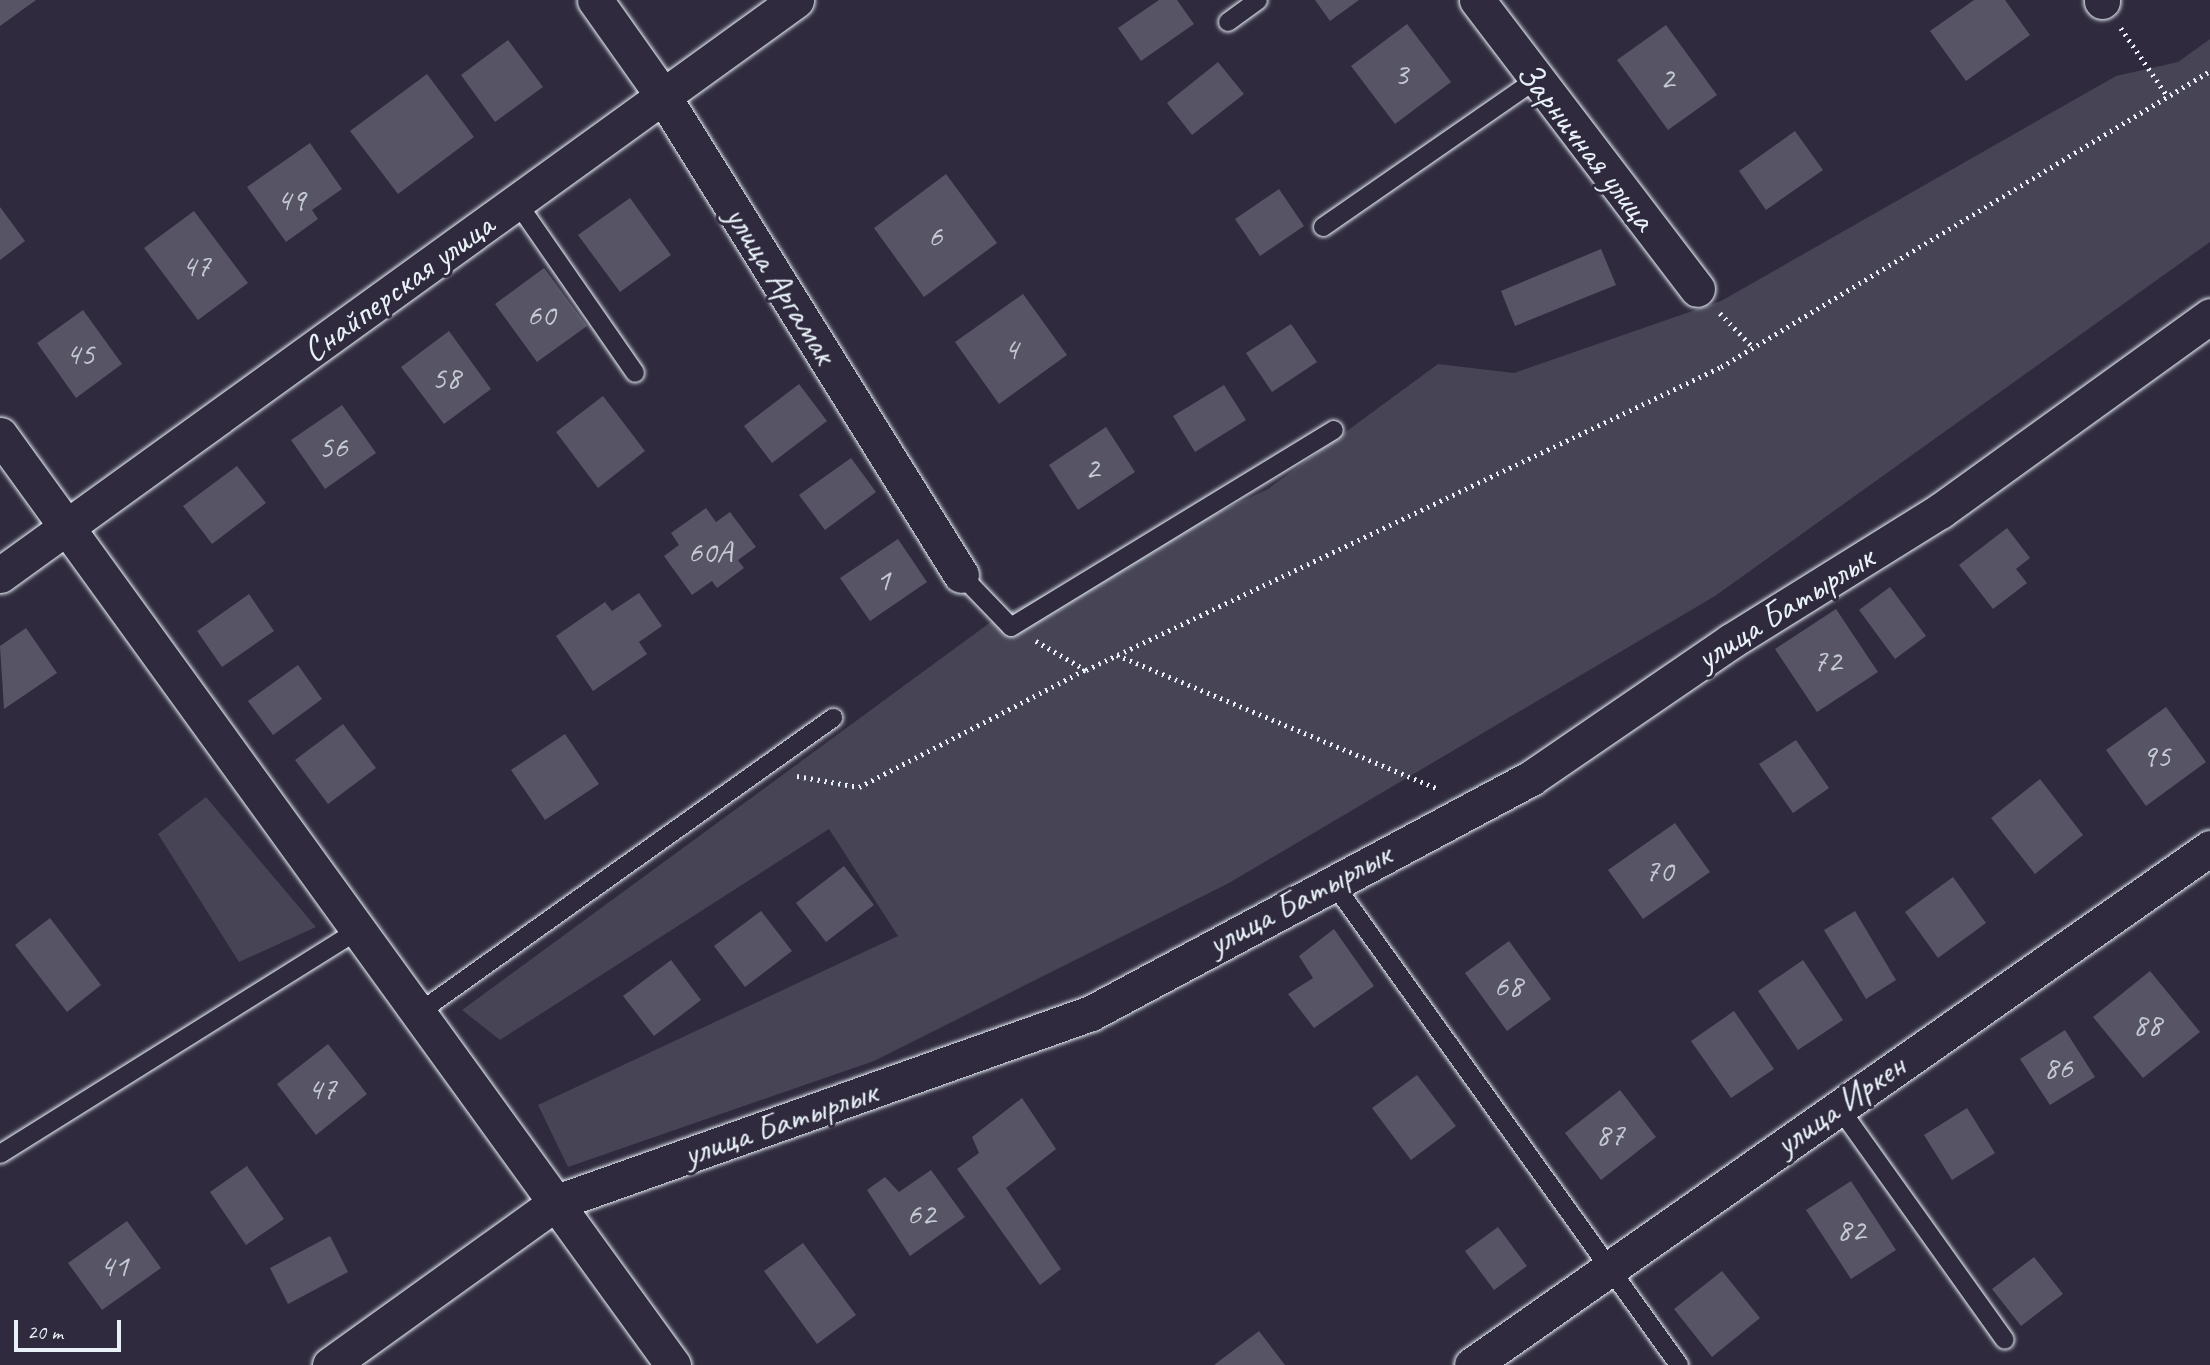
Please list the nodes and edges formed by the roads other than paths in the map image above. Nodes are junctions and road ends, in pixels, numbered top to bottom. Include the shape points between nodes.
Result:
1 (595, 0) edge
2 (796, 0) edge
3 (1258, 0) edge
4 (1477, 0) edge
5 (1228, 22) dead end
6 (1534, 81) junction
7 (663, 96) junction
8 (516, 201) junction
9 (1323, 227) dead end
10 (1697, 289) road end
11 (2210, 316) edge
12 (635, 373) dead end
13 (1334, 430) dead end
14 (0, 435) edge
15 (65, 530) junction
16 (0, 575) edge
17 (961, 575) joint
18 (833, 718) dead end
19 (2210, 848) edge
20 (1331, 880) junction
21 (362, 928) junction
22 (421, 1011) junction
23 (1838, 1106) junction
24 (0, 1154) edge
25 (557, 1202) junction
26 (1608, 1264) junction
27 (2005, 1340) dead end
28 (330, 1365) edge
29 (673, 1365) edge
30 (1472, 1365) edge
31 (1679, 1365) edge

1 - 7 street, улица Аргамак
2 - 7 street, Снайперская улица
3 - 5 lane
4 - 6 street, Зарничная улица
6 - 9 lane
6 - 10 street, Зарничная улица
7 - 8 street, Снайперская улица
7 - 17 street, улица Аргамак
8 - 12 lane
8 - 15 street, Снайперская улица
11 - 20 street, улица Батырлык via 1940,511 1731,640 1531,778
13 - 17 lane via 1011,627
14 - 15 street
15 - 16 street, Снайперская улица
15 - 21 street
18 - 22 lane
19 - 23 street, улица Иркен
20 - 25 street, улица Батырлык via 1091,1013
20 - 26 lane
21 - 22 street
21 - 24 lane
22 - 25 street
23 - 26 street, улица Иркен
23 - 27 lane
25 - 28 street, улица Батырлык
25 - 29 street
26 - 30 street, улица Иркен
26 - 31 lane

